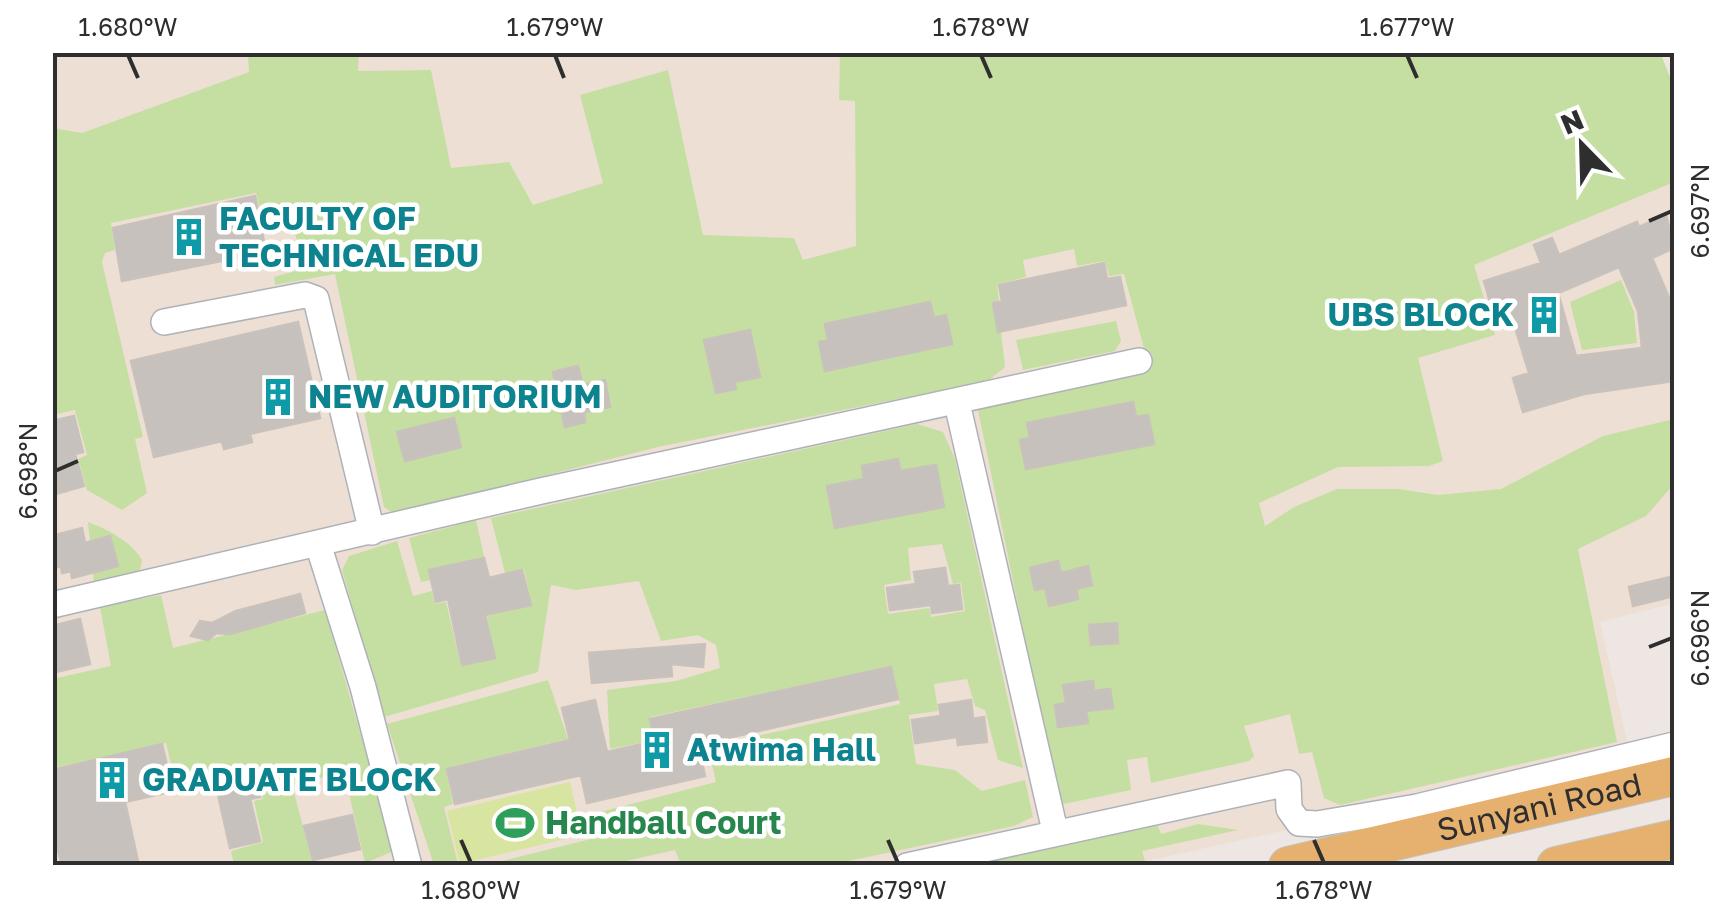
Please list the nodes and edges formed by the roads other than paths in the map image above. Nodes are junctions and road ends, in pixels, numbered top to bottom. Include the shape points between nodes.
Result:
1 (164, 322) dead end
2 (1139, 361) dead end
3 (956, 404) junction
4 (372, 532) junction
5 (318, 544) junction
6 (52, 605) edge
7 (1674, 745) edge
8 (1674, 776) edge
9 (1055, 831) junction
10 (1674, 840) edge
11 (409, 866) edge
12 (907, 866) edge
13 (1288, 866) edge
14 (1556, 866) edge

1 - 4 street via 316,298
2 - 3 street
3 - 4 street
3 - 9 street
4 - 5 street
5 - 6 street
5 - 11 street
7 - 9 street via 1417,807 1317,824 1299,823 1289,809 1288,784
8 - 13 main road, Sunyani Road
9 - 12 street
10 - 14 main road

